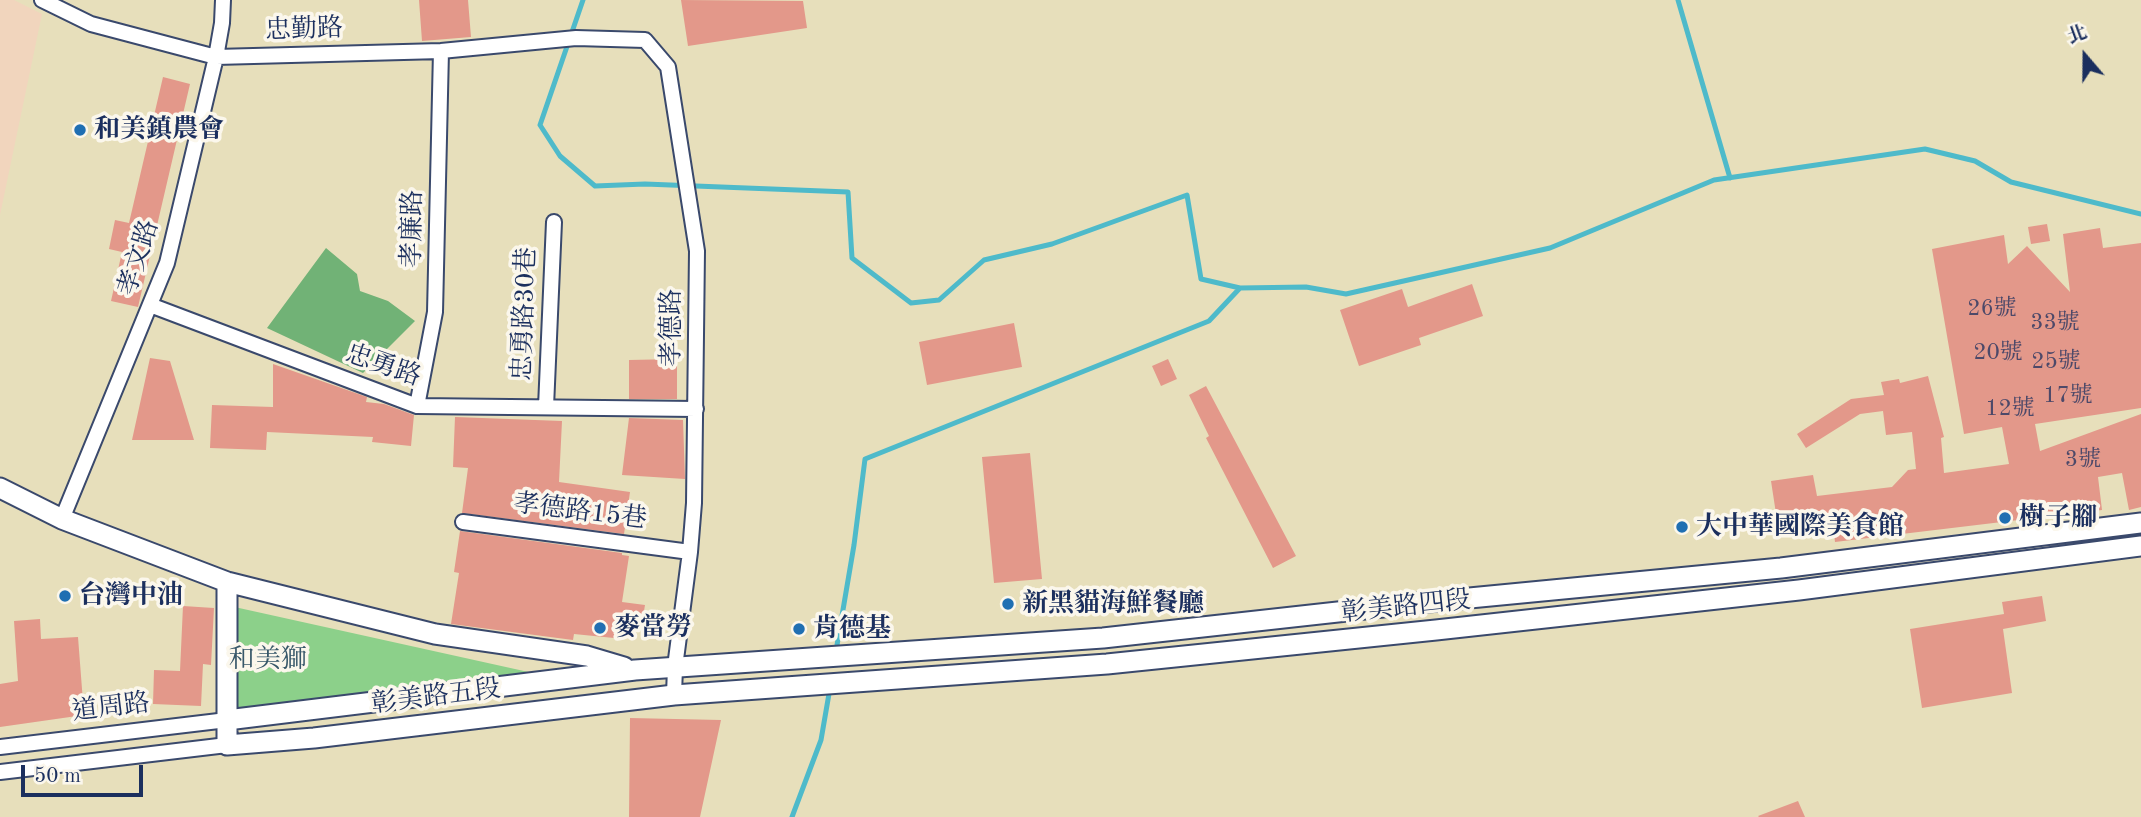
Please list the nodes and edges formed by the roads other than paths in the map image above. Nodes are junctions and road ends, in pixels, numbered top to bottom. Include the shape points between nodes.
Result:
1 (43, 0) edge
2 (223, 0) edge
3 (576, 38) joint
4 (441, 51) junction
5 (216, 57) junction
6 (554, 222) dead end
7 (150, 304) junction
8 (417, 406) junction
9 (546, 407) junction
10 (696, 408) junction
11 (0, 488) edge
12 (62, 519) junction
13 (463, 522) dead end
14 (2141, 523) edge
15 (2141, 546) edge
16 (690, 552) junction
17 (227, 582) junction
18 (1428, 602) junction
19 (1436, 631) junction
20 (1103, 638) junction
21 (1107, 664) junction
22 (675, 667) junction
23 (635, 670) junction
24 (674, 695) junction
25 (227, 720) junction
26 (228, 745) junction
27 (0, 747) edge
28 (0, 772) edge

1 - 5 street, 忠勤路 via 91,23
2 - 5 street, 孝文路
3 - 4 street, 忠勤路
3 - 10 street, 孝德路 via 645,40 668,67 697,251
4 - 5 street, 忠勤路
4 - 8 street, 孝廉路 via 435,312
5 - 7 street, 孝文路 via 167,263
6 - 9 street, 忠勇路30巷
7 - 8 street, 忠勇路
7 - 12 street, 孝文路
8 - 9 street, 忠勇路
9 - 10 street, 忠勇路
10 - 16 street, 孝德路
11 - 12 main road
12 - 17 main road
13 - 16 street, 孝德路15巷
14 - 18 main road, 彰美路四段 via 1781,568
15 - 19 main road, 彰美路四段
16 - 22 street, 孝德路
17 - 23 main road via 435,634 587,656
17 - 25 main road
18 - 19 main road
18 - 20 main road, 彰美路四段
19 - 21 main road, 彰美路四段
20 - 21 main road
20 - 22 main road, 彰美路四段
21 - 24 main road, 彰美路四段
22 - 23 main road, 彰美路五段
22 - 24 street, 孝德路
23 - 25 main road, 彰美路五段
24 - 26 main road, 彰美路五段
25 - 26 main road
25 - 27 street, 道周路
26 - 28 street, 道周路

